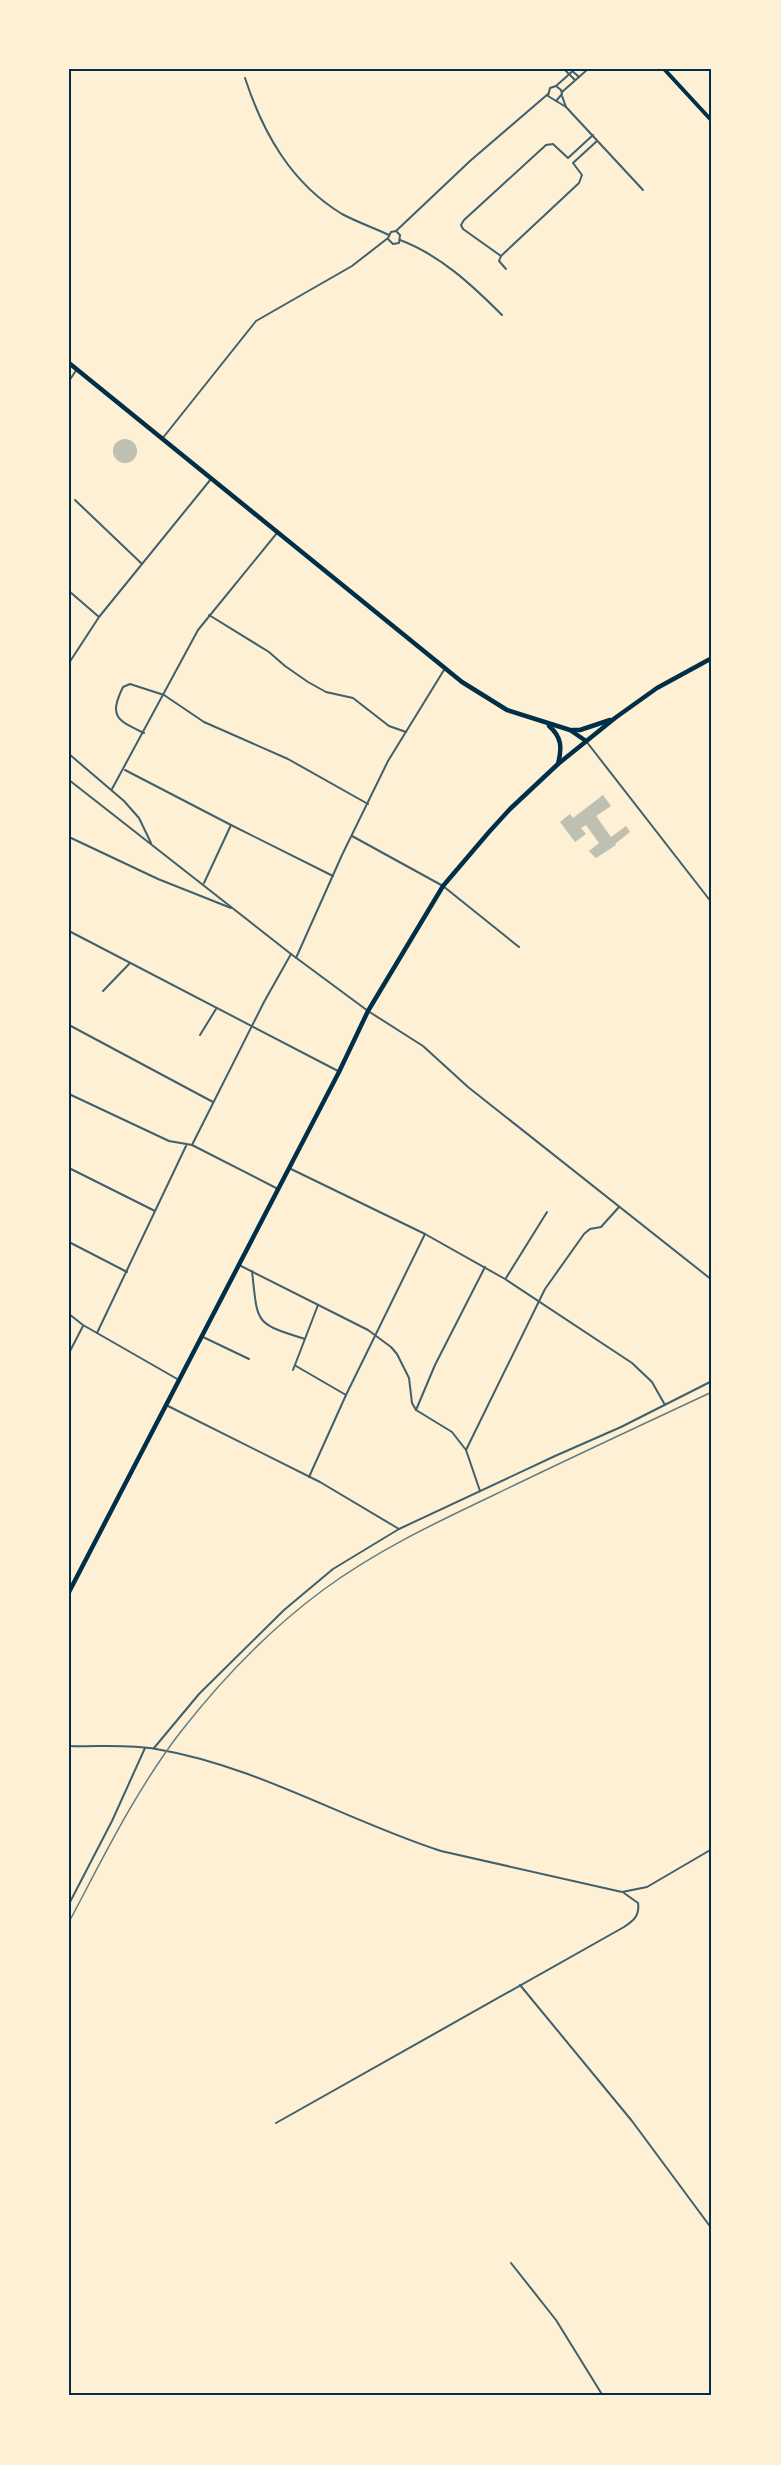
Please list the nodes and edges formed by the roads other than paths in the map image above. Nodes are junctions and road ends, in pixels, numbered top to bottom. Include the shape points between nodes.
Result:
1 (564, 69) edge
2 (588, 69) edge
3 (664, 69) edge
4 (573, 70) edge
5 (569, 75) junction
6 (579, 77) junction
7 (245, 78) dead end
8 (575, 80) junction
9 (556, 86) junction
10 (548, 94) junction
11 (562, 94) junction
12 (556, 101) junction
13 (566, 107) junction
14 (712, 121) edge
15 (593, 135) junction
16 (597, 141) junction
17 (568, 158) junction
18 (573, 163) junction
19 (643, 190) dead end
20 (396, 231) junction
21 (388, 236) junction
22 (400, 240) junction
23 (501, 256) junction
24 (506, 269) dead end
25 (502, 315) dead end
26 (69, 363) edge
27 (77, 369) junction
28 (69, 381) edge
29 (162, 439) junction
30 (211, 479) junction
31 (75, 500) dead end
32 (278, 532) junction
33 (141, 563) junction
34 (69, 591) edge
35 (209, 615) junction
36 (99, 617) junction
37 (712, 658) edge
38 (69, 663) edge
39 (444, 669) junction
40 (164, 694) junction
41 (615, 718) junction
42 (547, 724) junction
43 (570, 730) junction
44 (406, 732) junction
45 (144, 733) junction
46 (586, 741) junction
47 (69, 754) edge
48 (558, 764) junction
49 (124, 770) junction
50 (69, 780) edge
51 (112, 789) junction
52 (368, 804) junction
53 (231, 825) junction
54 (352, 836) junction
55 (69, 837) edge
56 (152, 846) junction
57 (333, 876) junction
58 (204, 884) junction
59 (443, 886) junction
60 (712, 903) edge
61 (234, 909) junction
62 (69, 931) edge
63 (519, 947) dead end
64 (291, 954) junction
65 (296, 958) junction
66 (130, 963) junction
67 (103, 991) dead end
68 (216, 1008) junction
69 (368, 1011) junction
70 (69, 1025) edge
71 (252, 1027) junction
72 (200, 1035) dead end
73 (339, 1072) junction
74 (69, 1094) edge
75 (213, 1102) junction
76 (187, 1145) junction
77 (192, 1145) junction
78 (69, 1168) edge
79 (289, 1168) junction
80 (278, 1189) junction
81 (619, 1207) junction
82 (156, 1211) junction
83 (547, 1212) dead end
84 (425, 1234) junction
85 (69, 1242) edge
86 (239, 1265) junction
87 (485, 1267) junction
88 (252, 1271) junction
89 (127, 1272) junction
90 (505, 1279) junction
91 (712, 1280) edge
92 (540, 1302) junction
93 (318, 1305) junction
94 (69, 1314) edge
95 (83, 1325) junction
96 (97, 1333) junction
97 (376, 1336) junction
98 (202, 1337) junction
99 (305, 1339) junction
100 (69, 1353) edge
101 (249, 1359) dead end
102 (296, 1366) junction
103 (293, 1370) dead end
104 (179, 1380) junction
105 (712, 1381) edge
106 (346, 1395) junction
107 (166, 1405) junction
108 (665, 1405) junction
109 (416, 1410) junction
110 (466, 1450) junction
111 (309, 1477) junction
112 (480, 1491) junction
113 (399, 1529) junction
114 (69, 1592) edge
115 (69, 1746) edge
116 (145, 1748) junction
117 (154, 1748) junction
118 (712, 1849) edge
119 (622, 1892) junction
120 (69, 1904) edge
121 (520, 1985) junction
122 (276, 2123) dead end
123 (712, 2229) edge
124 (511, 2263) dead end
125 (603, 2396) edge

1 - 5 street
2 - 6 street
3 - 14 main road
4 - 5 street
4 - 6 street
5 - 8 street
5 - 9 street
6 - 8 street
7 - 21 street via 265,131 290,169 335,209
8 - 11 street
9 - 10 street
9 - 11 street
10 - 12 street
10 - 20 street
11 - 12 street
11 - 13 street
12 - 13 street
13 - 15 street
15 - 16 street
15 - 17 street
16 - 18 street
16 - 19 street
17 - 18 street
17 - 23 street via 554,144 546,145 464,220 463,229
18 - 23 street via 582,175 579,183
20 - 21 street
20 - 22 street
21 - 22 street via 393,244
21 - 29 street via 352,266 256,321
22 - 25 street via 441,261
23 - 24 street via 499,261
26 - 27 highway
27 - 28 street
27 - 29 highway
29 - 30 highway
30 - 32 highway
30 - 33 street
31 - 33 street
32 - 35 street
32 - 39 highway
33 - 36 street
34 - 36 street
35 - 40 street via 185,651
35 - 44 street via 308,682 326,692 352,698 389,726
36 - 38 street
37 - 41 highway via 657,688
39 - 42 highway via 491,701
39 - 44 street
40 - 45 street
40 - 45 street via 138,685 123,687 115,710 118,718
40 - 52 street via 204,722 288,759
41 - 43 highway
41 - 46 highway
42 - 43 highway
42 - 48 highway via 561,744
43 - 46 highway
44 - 52 street
45 - 49 street
46 - 48 highway
46 - 60 street
47 - 51 street
48 - 59 highway via 510,809
49 - 51 street
49 - 53 street
50 - 56 street
51 - 56 street via 139,818
52 - 54 street
53 - 57 street
53 - 58 street
54 - 57 street
54 - 59 street
55 - 61 street
56 - 58 street
57 - 65 street
58 - 61 street
59 - 63 street
59 - 69 highway
61 - 64 street
62 - 66 street
64 - 65 street
64 - 71 street
65 - 69 street
66 - 67 street
66 - 68 street
68 - 71 street
68 - 72 street
69 - 73 highway
69 - 81 street via 423,1046 468,1088
70 - 75 street
71 - 73 street
71 - 75 street
73 - 79 highway
74 - 76 street via 169,1141
75 - 77 street
76 - 77 street
76 - 82 street
77 - 80 street
78 - 82 street
79 - 80 highway
79 - 84 street
80 - 86 highway
81 - 91 street
81 - 92 street via 601,1227 584,1234 557,1270
82 - 89 street
83 - 90 street
84 - 87 street
84 - 97 street
85 - 89 street
86 - 88 street
86 - 98 highway
87 - 90 street
87 - 109 street
88 - 93 street
88 - 99 street via 257,1315 279,1331
89 - 96 street
90 - 92 street
92 - 108 street via 632,1363 652,1382
92 - 110 street
93 - 97 street
93 - 99 street
94 - 95 street
95 - 96 street
95 - 100 street
96 - 104 street
97 - 106 street
97 - 109 street via 391,1347 403,1364
98 - 101 street
98 - 104 highway
99 - 102 street
102 - 103 street
102 - 106 street
104 - 107 highway
105 - 108 street
106 - 111 street
107 - 111 street
107 - 114 highway
108 - 112 street
109 - 110 street via 449,1429
110 - 112 street
111 - 113 street
112 - 113 street
113 - 117 street via 333,1569 284,1610 199,1694
115 - 116 street
116 - 117 street
116 - 120 street
117 - 119 street via 249,1774 441,1851
118 - 119 street via 647,1887
119 - 121 street via 638,1904 632,1921
121 - 122 street
121 - 123 street via 632,2121
124 - 125 street via 556,2320

